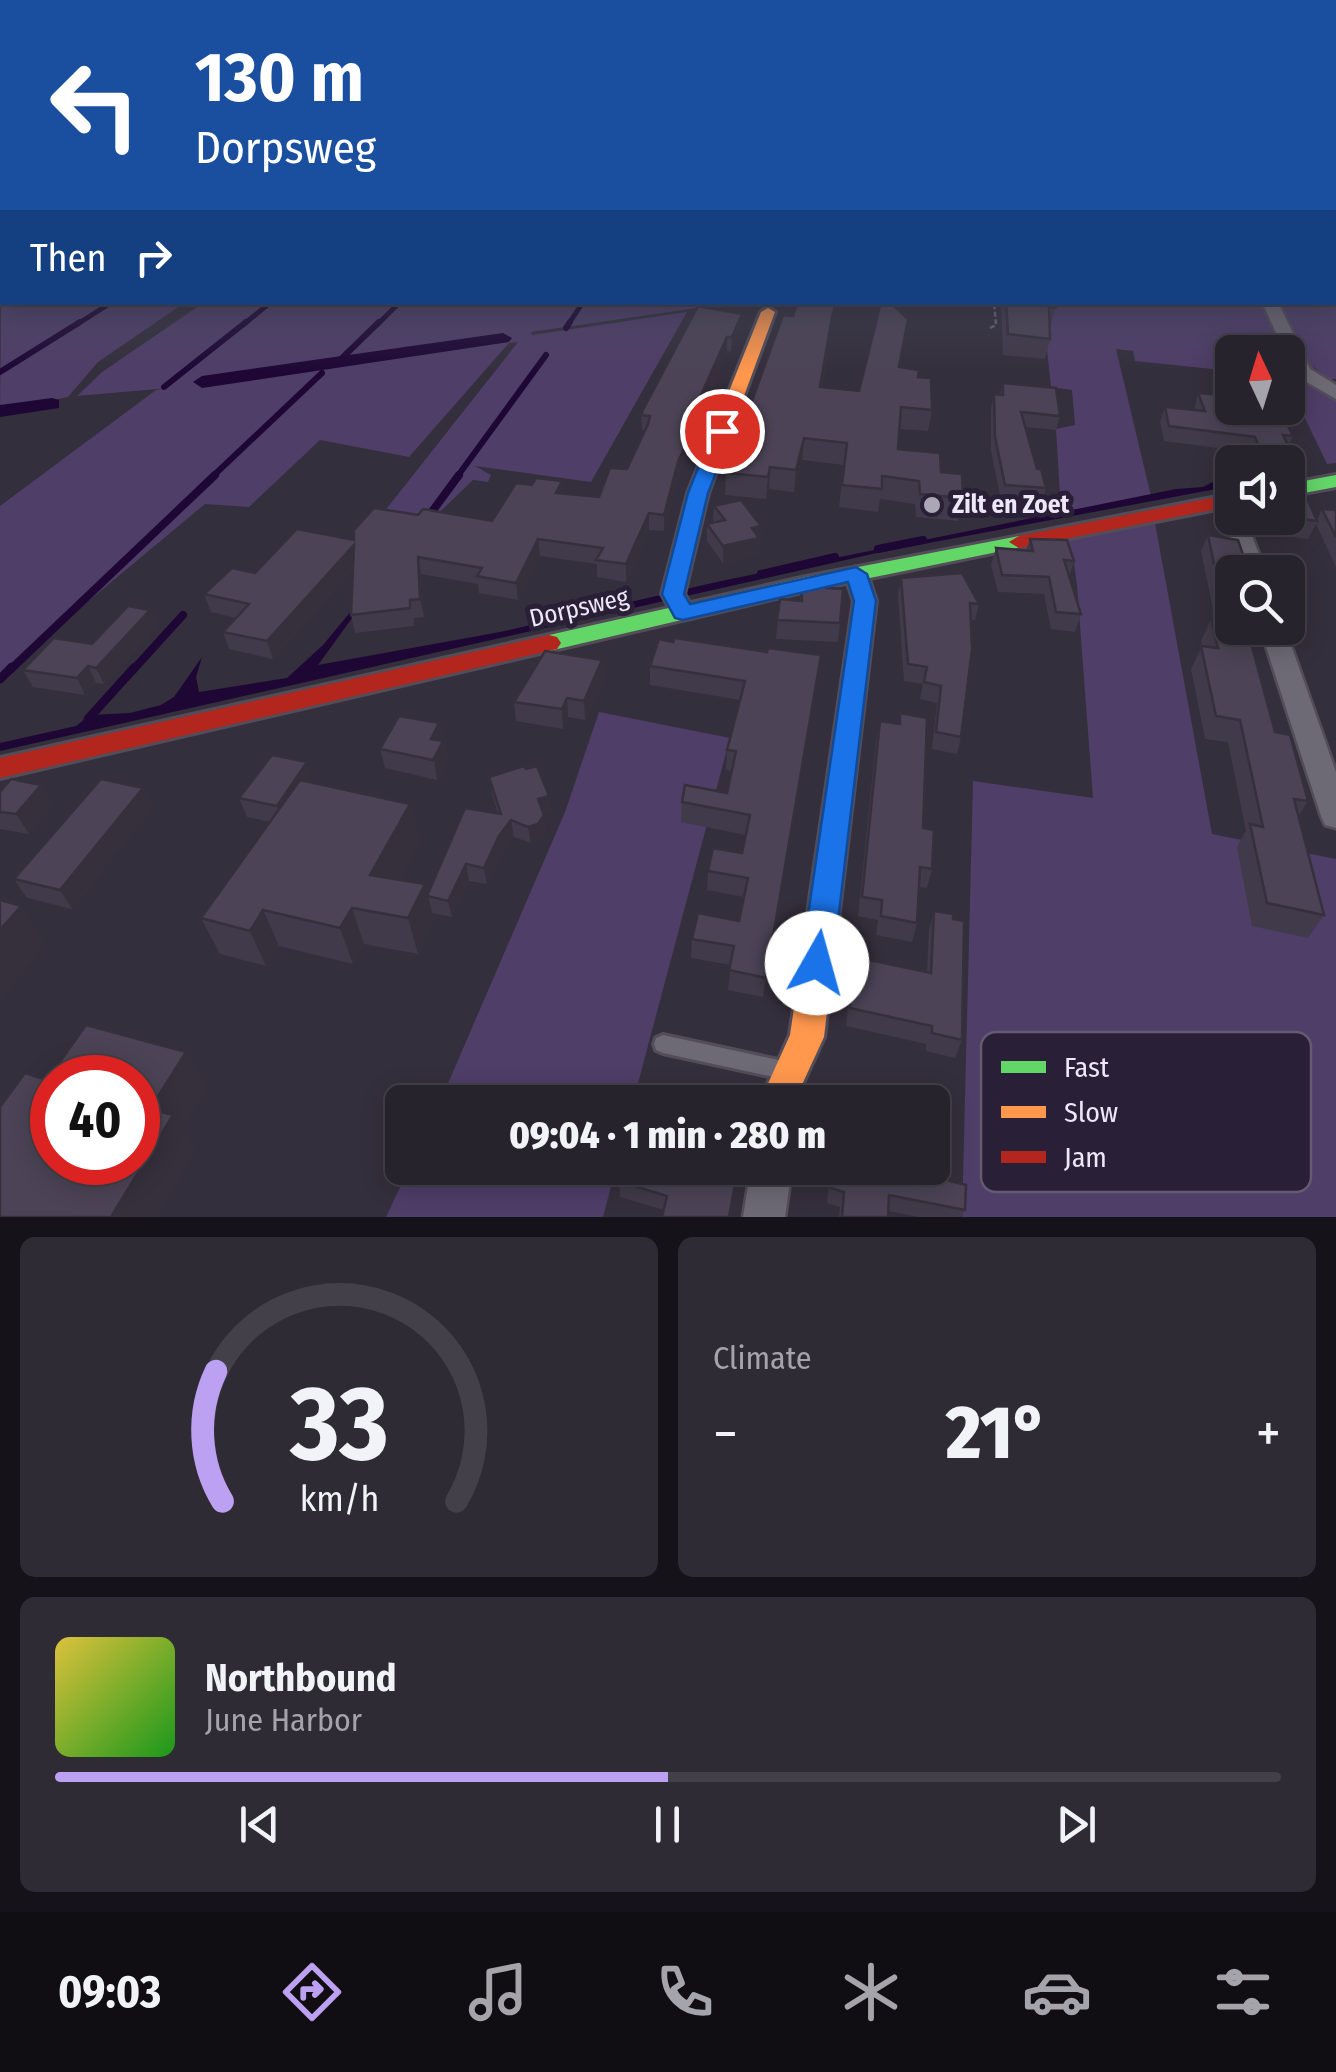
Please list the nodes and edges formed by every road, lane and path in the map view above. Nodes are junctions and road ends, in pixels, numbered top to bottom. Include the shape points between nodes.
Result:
1 (994, 305) edge
2 (1271, 305) edge
3 (768, 312) dead end
4 (990, 328) dead end
5 (1336, 393) edge
6 (1336, 481) edge
7 (1305, 487) edge
8 (1215, 512) edge
9 (856, 574) junction
10 (683, 612) junction
11 (1278, 645) edge
12 (0, 768) edge
13 (1336, 816) edge
14 (663, 1044) dead end
15 (791, 1072) junction
16 (787, 1085) edge
17 (769, 1185) edge
18 (764, 1217) edge

1 - 4 path via 996,325
2 - 5 street via 1302,372
3 - 10 street via 698,493 673,594
6 - 7 street
8 - 9 street, Dorpsweg
9 - 10 street, Dorpsweg
9 - 15 street via 863,618 807,1037
10 - 12 street, Dorpsweg
11 - 13 street
14 - 15 lane
15 - 16 street
17 - 18 street

